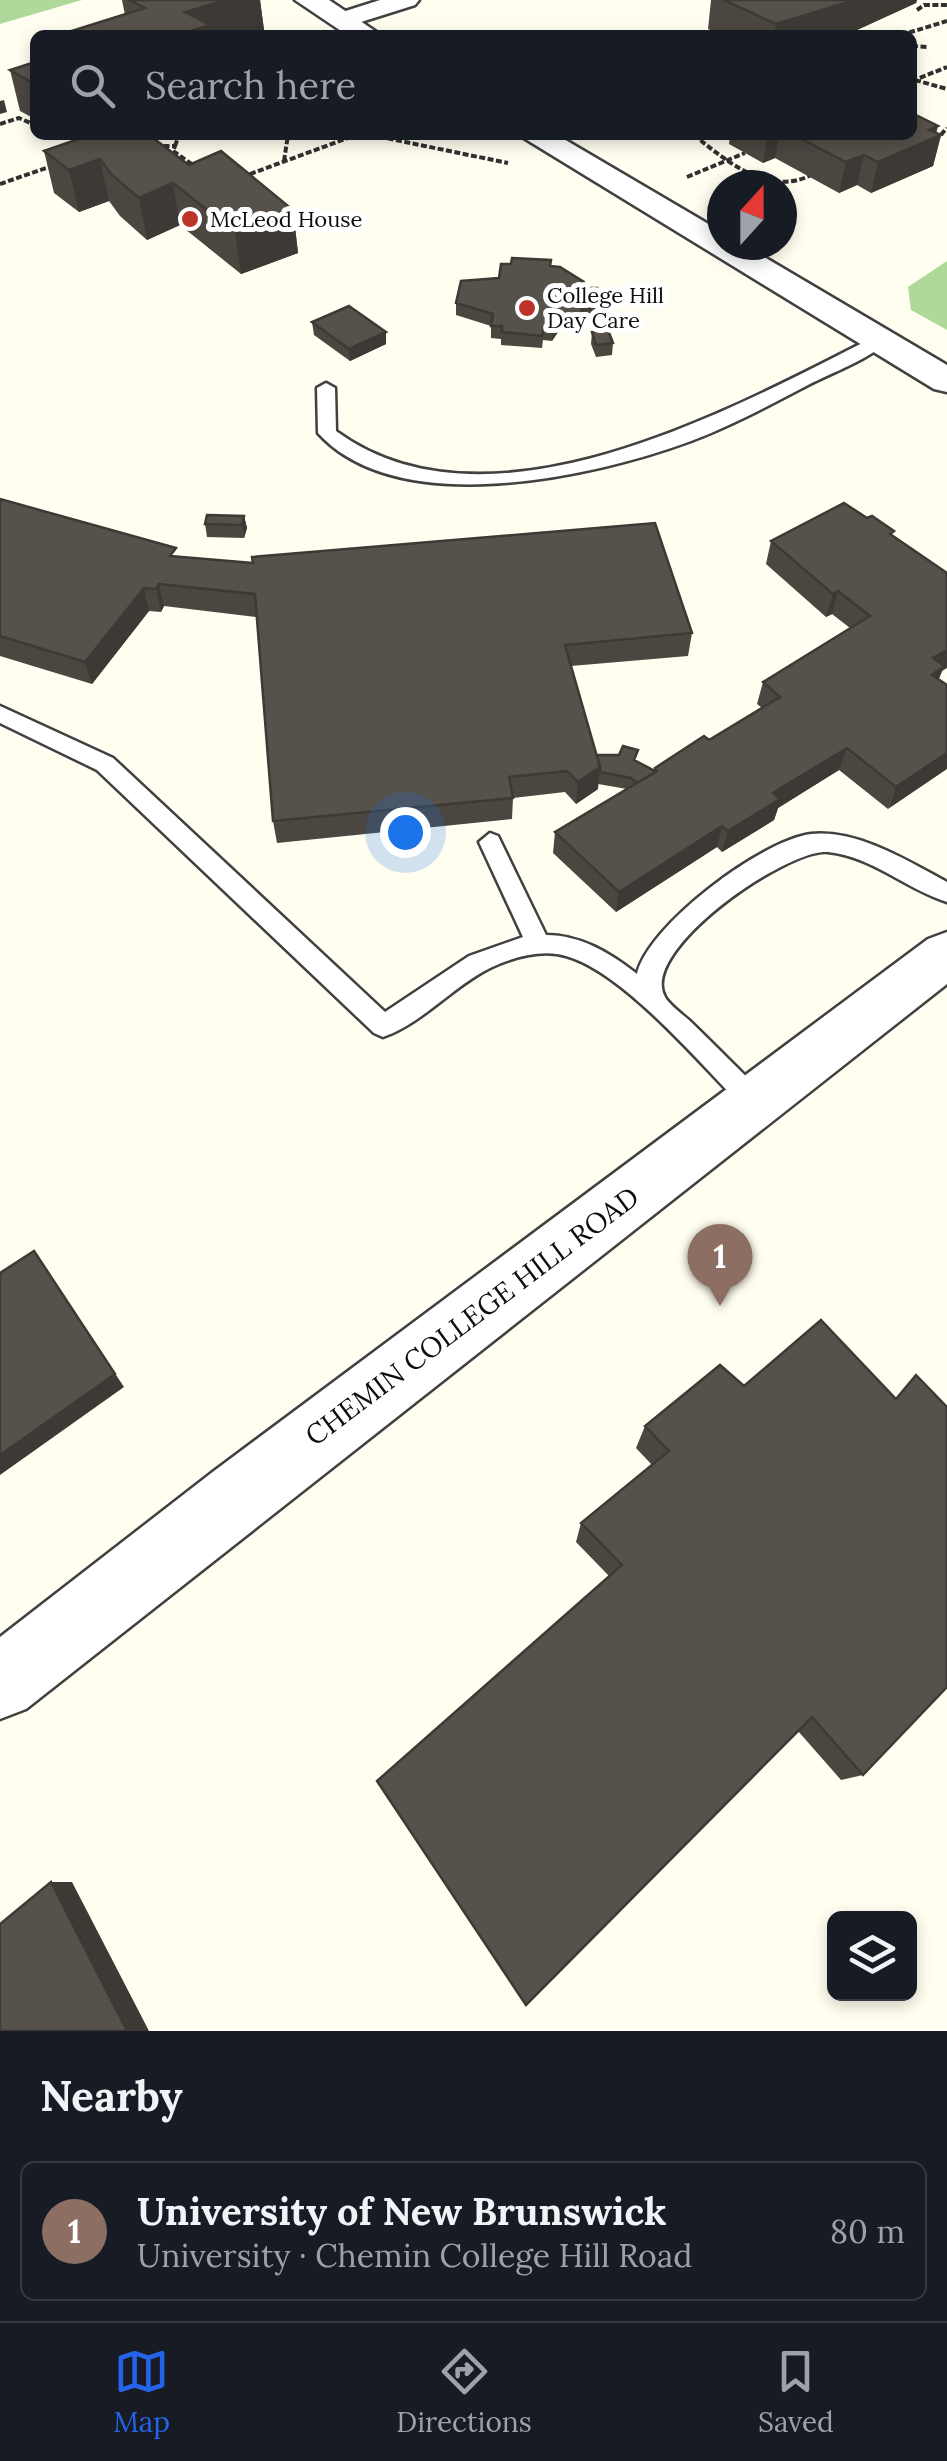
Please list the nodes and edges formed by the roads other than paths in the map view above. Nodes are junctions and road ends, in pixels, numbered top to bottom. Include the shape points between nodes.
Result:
1 (309, 0) edge
2 (406, 0) edge
3 (354, 27) edge
4 (543, 140) edge
5 (880, 341) junction
6 (947, 381) edge
7 (326, 388) dead end
8 (0, 714) edge
9 (490, 842) dead end
10 (947, 893) edge
11 (539, 946) junction
12 (947, 954) edge
13 (655, 1005) junction
14 (754, 1101) junction
15 (0, 1684) edge

1 - 3 street
2 - 3 street
4 - 5 street
5 - 6 street
5 - 7 lane via 688,436 641,452 531,472 414,474 345,452 327,432
8 - 11 lane via 105,764 383,1026 488,957
9 - 11 lane
10 - 13 lane via 896,864 849,849 812,843 785,848 669,937 647,982
11 - 13 lane via 566,946 596,958
12 - 14 street, CHEMIN COLLEGE HILL ROAD
13 - 14 lane
14 - 15 street, CHEMIN COLLEGE HILL ROAD

